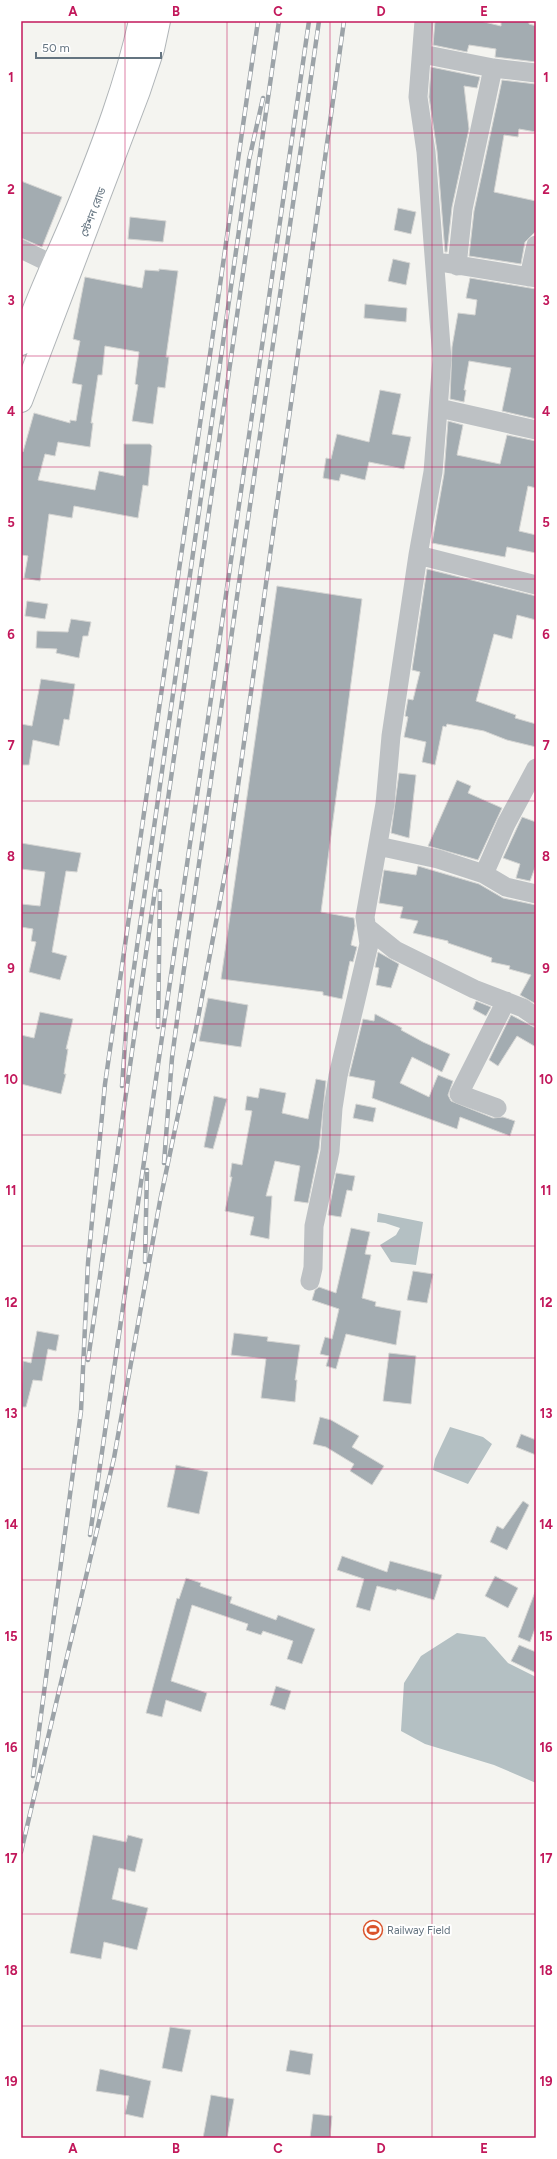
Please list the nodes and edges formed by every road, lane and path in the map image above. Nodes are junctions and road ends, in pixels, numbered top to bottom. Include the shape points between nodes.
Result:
1 (140, 21) edge
2 (159, 21) edge
3 (424, 21) edge
4 (422, 54) junction
5 (493, 68) junction
6 (536, 73) edge
7 (536, 244) edge
8 (21, 249) edge
9 (436, 261) junction
10 (52, 264) junction
11 (457, 266) junction
12 (533, 278) edge
13 (21, 344) edge
14 (21, 401) edge
15 (439, 408) junction
16 (536, 430) edge
17 (418, 555) junction
18 (536, 585) edge
19 (536, 768) edge
20 (378, 846) junction
21 (484, 874) junction
22 (536, 894) edge
23 (368, 929) junction
24 (506, 1001) junction
25 (536, 1017) edge
26 (497, 1108) dead end
27 (310, 1281) dead end

1 - 10 main road, স্টেশন রোড via 131,60 112,117
2 - 14 main road, স্টেশন রোড via 139,91
3 - 4 street
4 - 5 street
4 - 9 street via 418,97
5 - 6 street
5 - 11 street via 463,209
7 - 12 street
8 - 10 street
9 - 11 street
9 - 15 street via 442,359
10 - 13 main road, স্টেশন রোড
11 - 12 street
15 - 16 street
15 - 17 street via 433,472
17 - 18 street
17 - 20 street via 391,736 385,804
19 - 21 street via 506,824
20 - 21 street via 438,859
20 - 23 street via 365,917
21 - 22 street via 506,887
23 - 24 street via 394,950 474,989
23 - 27 street via 369,944 338,1076 330,1151 314,1226 313,1268
24 - 25 street
24 - 26 street via 459,1094

